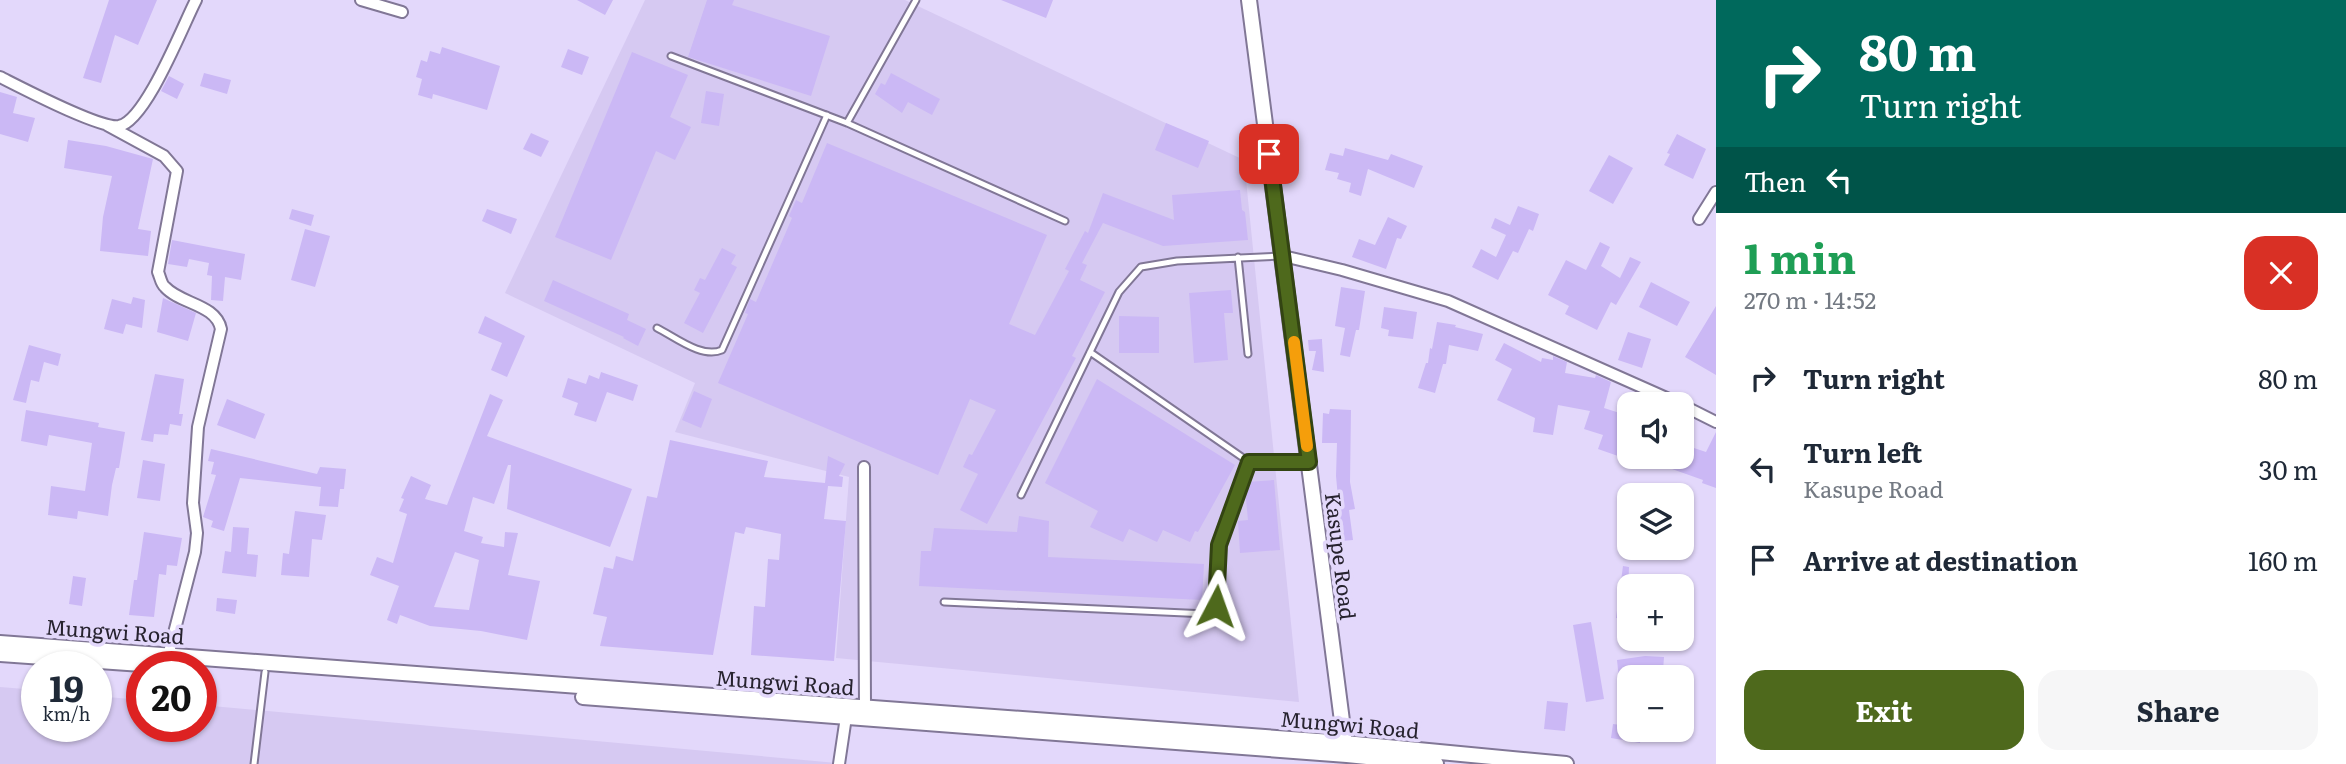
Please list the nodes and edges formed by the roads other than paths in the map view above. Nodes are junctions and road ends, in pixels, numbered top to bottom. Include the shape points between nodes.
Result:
1 (196, 0) edge
2 (361, 0) edge
3 (916, 0) edge
4 (1249, 0) edge
5 (402, 12) dead end
6 (671, 56) dead end
7 (0, 77) edge
8 (827, 115) junction
9 (848, 123) junction
10 (107, 125) junction
11 (1716, 192) edge
12 (1699, 219) dead end
13 (1065, 221) dead end
14 (1283, 256) junction
15 (1238, 257) junction
16 (657, 328) dead end
17 (1090, 352) junction
18 (1248, 354) dead end
19 (1652, 392) edge
20 (1694, 411) edge
21 (1716, 422) edge
22 (1249, 462) junction
23 (1309, 462) junction
24 (864, 467) dead end
25 (1021, 495) dead end
26 (944, 602) dead end
27 (0, 643) edge
28 (170, 651) edge
29 (126, 653) edge
30 (0, 654) edge
31 (217, 660) edge
32 (126, 663) edge
33 (217, 669) edge
34 (265, 672) junction
35 (865, 708) junction
36 (846, 717) junction
37 (1346, 749) junction
38 (254, 764) edge
39 (839, 764) edge
40 (1436, 764) edge
41 (1566, 764) edge

1 - 10 street via 151,95 127,122
2 - 5 street
3 - 9 lane
4 - 14 main road, Kasupe Road
6 - 8 lane
7 - 10 street
8 - 9 lane
8 - 16 lane via 722,349 703,351
9 - 13 lane
10 - 28 street via 164,156 177,171 158,272 164,287 212,314 221,329 198,427 195,552
11 - 12 street
14 - 15 lane
14 - 19 street via 1448,301
14 - 23 main road, Kasupe Road
15 - 17 lane via 1141,267 1119,292
15 - 18 lane
17 - 22 lane
17 - 25 lane
20 - 21 street
22 - 23 lane
22 - 26 lane via 1219,545 1216,606 1207,614
23 - 37 main road, Kasupe Road
24 - 35 street
27 - 29 main road, Mungwi Road
30 - 32 main road, Mungwi Road
31 - 35 main road, Mungwi Road
33 - 34 main road, Mungwi Road
34 - 36 main road, Mungwi Road
34 - 38 lane
35 - 37 main road, Mungwi Road
36 - 37 main road, Mungwi Road
36 - 39 street
37 - 40 main road, Mungwi Road
37 - 41 main road, Mungwi Road

